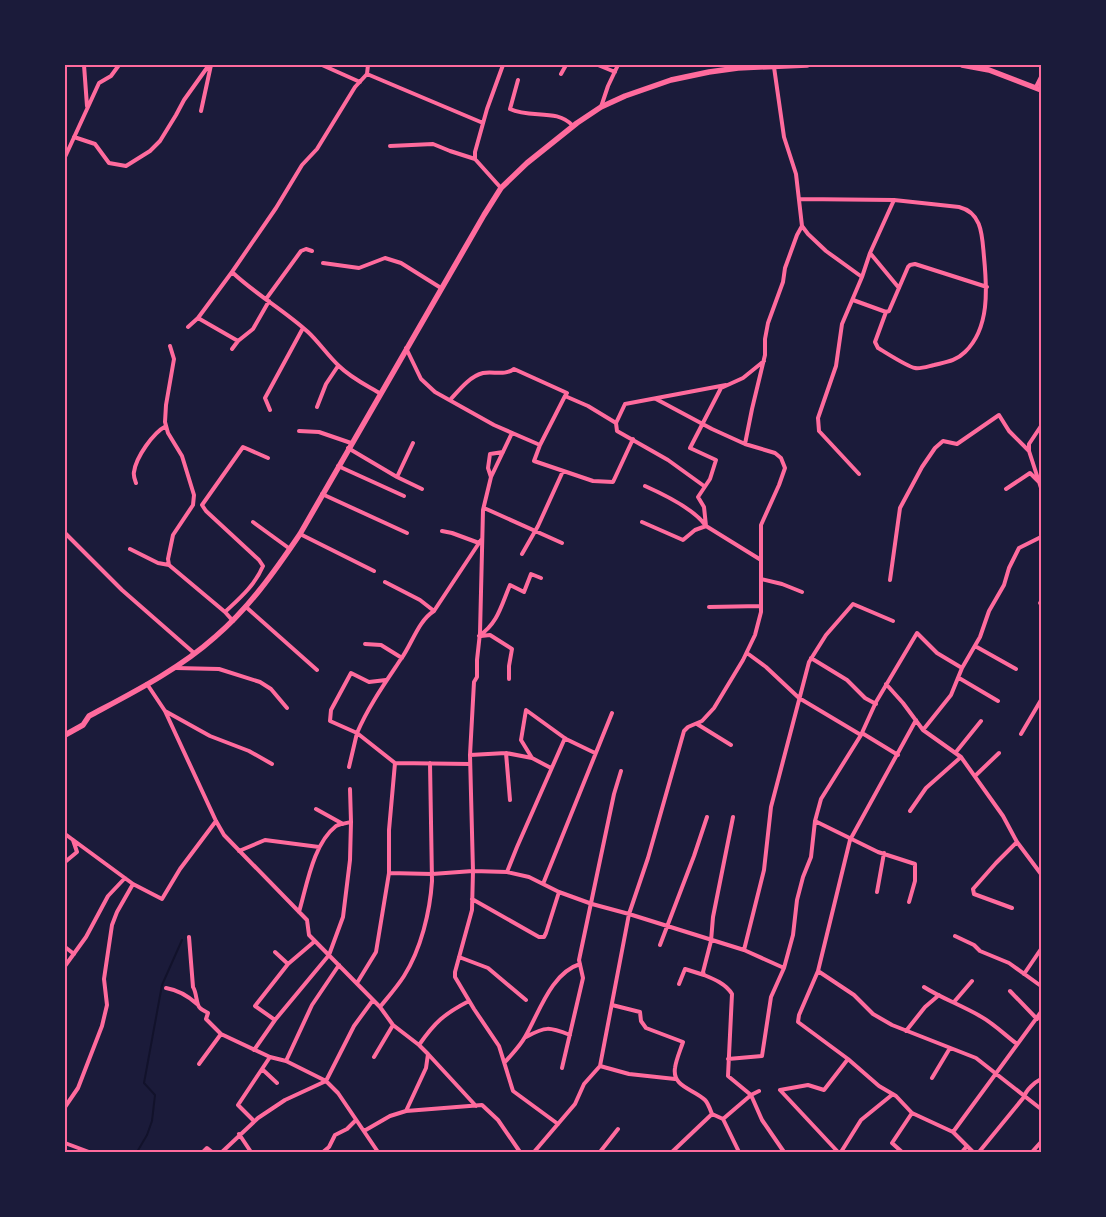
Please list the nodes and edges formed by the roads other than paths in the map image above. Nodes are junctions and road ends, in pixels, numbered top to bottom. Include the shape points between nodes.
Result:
1 (84, 65) edge
2 (119, 65) edge
3 (210, 65) edge
4 (322, 65) edge
5 (368, 65) edge
6 (503, 65) edge
7 (566, 65) edge
8 (598, 65) edge
9 (618, 65) edge
10 (807, 65) edge
11 (962, 65) edge
12 (970, 66) edge
13 (774, 67) junction
14 (615, 72) junction
15 (367, 74) junction
16 (562, 74) dead end
17 (1041, 77) edge
18 (518, 80) dead end
19 (360, 82) junction
20 (1038, 89) edge
21 (601, 107) junction
22 (88, 108) junction
23 (201, 111) dead end
24 (483, 124) junction
25 (573, 126) junction
26 (74, 138) junction
27 (390, 146) dead end
28 (65, 154) edge
29 (475, 159) junction
30 (501, 188) junction
31 (799, 199) junction
32 (894, 200) junction
33 (802, 226) junction
34 (312, 251) dead end
35 (870, 253) junction
36 (323, 263) dead end
37 (232, 272) junction
38 (862, 277) junction
39 (987, 287) junction
40 (441, 288) junction
41 (899, 288) junction
42 (268, 300) junction
43 (852, 300) junction
44 (886, 312) junction
45 (198, 318) junction
46 (188, 327) dead end
47 (303, 328) junction
48 (238, 341) junction
49 (170, 346) dead end
50 (406, 348) junction
51 (232, 349) dead end
52 (764, 361) junction
53 (338, 366) junction
54 (730, 384) junction
55 (381, 394) junction
56 (565, 396) junction
57 (655, 398) junction
58 (450, 400) junction
59 (317, 407) dead end
60 (270, 410) dead end
61 (616, 423) junction
62 (702, 424) junction
63 (166, 426) junction
64 (1041, 426) edge
65 (299, 431) dead end
66 (512, 433) junction
67 (634, 439) junction
68 (413, 444) dead end
69 (745, 444) junction
70 (350, 445) junction
71 (540, 445) junction
72 (1029, 451) junction
73 (503, 452) junction
74 (268, 458) dead end
75 (338, 466) junction
76 (563, 471) junction
77 (859, 474) dead end
78 (397, 477) junction
79 (491, 477) junction
80 (1040, 480) edge
81 (136, 483) dead end
82 (645, 486) dead end
83 (704, 486) junction
84 (1041, 488) edge
85 (422, 489) dead end
86 (1006, 489) dead end
87 (322, 494) junction
88 (404, 496) dead end
89 (484, 508) junction
90 (253, 522) dead end
91 (642, 522) dead end
92 (706, 526) junction
93 (442, 531) dead end
94 (535, 531) junction
95 (407, 532) dead end
96 (65, 533) edge
97 (300, 534) junction
98 (1041, 537) edge
99 (480, 542) junction
100 (562, 543) dead end
101 (130, 549) dead end
102 (290, 549) junction
103 (522, 554) dead end
104 (761, 560) junction
105 (170, 565) junction
106 (374, 571) dead end
107 (541, 578) dead end
108 (761, 579) junction
109 (890, 580) dead end
110 (385, 582) dead end
111 (802, 592) dead end
112 (709, 606) dead end
113 (761, 606) junction
114 (246, 607) junction
115 (225, 612) junction
116 (434, 612) junction
117 (233, 621) junction
118 (893, 621) dead end
119 (479, 636) junction
120 (365, 644) dead end
121 (975, 646) junction
122 (194, 653) junction
123 (747, 653) junction
124 (402, 658) junction
125 (811, 658) junction
126 (174, 668) junction
127 (962, 668) junction
128 (1016, 669) dead end
129 (317, 670) dead end
130 (959, 678) junction
131 (509, 679) dead end
132 (386, 680) junction
133 (147, 684) junction
134 (886, 684) junction
135 (798, 698) junction
136 (1041, 700) edge
137 (998, 701) dead end
138 (876, 704) junction
139 (287, 708) dead end
140 (165, 710) junction
141 (612, 713) dead end
142 (916, 720) junction
143 (981, 721) dead end
144 (697, 724) junction
145 (923, 730) junction
146 (357, 733) junction
147 (861, 734) junction
148 (1021, 734) dead end
149 (65, 735) edge
150 (565, 738) junction
151 (731, 745) dead end
152 (956, 752) junction
153 (506, 753) junction
154 (595, 753) junction
155 (999, 753) dead end
156 (470, 755) junction
157 (898, 755) junction
158 (961, 757) junction
159 (532, 758) junction
160 (395, 763) junction
161 (430, 763) junction
162 (272, 764) dead end
163 (470, 764) junction
164 (350, 767) dead end
165 (551, 768) junction
166 (621, 771) dead end
167 (975, 776) junction
168 (350, 789) dead end
169 (510, 800) dead end
170 (316, 809) dead end
171 (910, 812) dead end
172 (706, 817) dead end
173 (733, 817) dead end
174 (216, 820) junction
175 (815, 821) junction
176 (351, 822) junction
177 (344, 824) junction
178 (65, 834) edge
179 (73, 840) junction
180 (850, 840) junction
181 (1017, 842) junction
182 (319, 847) junction
183 (239, 852) junction
184 (884, 853) junction
185 (65, 862) edge
186 (473, 871) junction
187 (507, 872) junction
188 (389, 874) junction
189 (432, 874) junction
190 (1041, 874) edge
191 (125, 878) junction
192 (133, 884) junction
193 (543, 884) junction
194 (559, 892) junction
195 (877, 892) dead end
196 (472, 899) junction
197 (910, 902) dead end
198 (592, 904) junction
199 (1012, 908) dead end
200 (299, 912) junction
201 (629, 914) junction
202 (668, 927) junction
203 (955, 936) dead end
204 (189, 938) dead end
205 (315, 941) junction
206 (711, 941) junction
207 (660, 945) dead end
208 (65, 947) edge
209 (1041, 949) edge
210 (744, 950) junction
211 (275, 952) dead end
212 (74, 954) junction
213 (329, 955) junction
214 (459, 957) junction
215 (288, 964) junction
216 (580, 964) junction
217 (339, 965) junction
218 (65, 966) edge
219 (784, 968) junction
220 (818, 971) junction
221 (1024, 974) junction
222 (704, 975) junction
223 (972, 981) dead end
224 (357, 984) junction
225 (679, 984) dead end
226 (1041, 986) edge
227 (924, 987) dead end
228 (166, 988) dead end
229 (1010, 991) dead end
230 (938, 995) junction
231 (373, 1000) junction
232 (526, 1000) dead end
233 (469, 1001) junction
234 (954, 1002) junction
235 (197, 1004) junction
236 (612, 1005) junction
237 (380, 1007) junction
238 (1041, 1012) edge
239 (1037, 1019) junction
240 (275, 1020) junction
241 (393, 1025) junction
242 (906, 1031) junction
243 (221, 1034) junction
244 (570, 1034) junction
245 (525, 1038) junction
246 (1017, 1044) junction
247 (419, 1045) junction
248 (950, 1048) junction
249 (254, 1050) junction
250 (428, 1054) junction
251 (270, 1057) junction
252 (374, 1057) dead end
253 (728, 1059) junction
254 (848, 1059) junction
255 (286, 1061) junction
256 (505, 1062) junction
257 (200, 1064) dead end
258 (600, 1066) junction
259 (562, 1068) dead end
260 (262, 1069) junction
261 (995, 1073) junction
262 (932, 1078) dead end
263 (1041, 1078) edge
264 (675, 1079) junction
265 (326, 1081) junction
266 (277, 1083) dead end
267 (759, 1091) dead end
268 (893, 1094) junction
269 (751, 1095) junction
270 (1024, 1097) junction
271 (65, 1106) edge
272 (476, 1106) junction
273 (1041, 1109) edge
274 (406, 1111) junction
275 (912, 1113) junction
276 (712, 1114) junction
277 (723, 1119) junction
278 (356, 1120) junction
279 (254, 1121) junction
280 (558, 1124) junction
281 (618, 1129) dead end
282 (364, 1131) junction
283 (953, 1132) junction
284 (240, 1134) junction
285 (1041, 1142) edge
286 (65, 1143) edge
287 (967, 1146) junction
288 (89, 1152) edge
289 (203, 1152) edge
290 (212, 1152) edge
291 (222, 1152) edge
292 (251, 1152) edge
293 (323, 1152) edge
294 (378, 1152) edge
295 (520, 1152) edge
296 (534, 1152) edge
297 (600, 1152) edge
298 (672, 1152) edge
299 (740, 1152) edge
300 (784, 1152) edge
301 (839, 1152) edge
302 (902, 1152) edge
303 (962, 1152) edge
304 (973, 1152) edge
305 (979, 1152) edge
306 (1032, 1152) edge

1 - 22 street
2 - 22 street via 99,83
3 - 23 street
3 - 26 street via 160,141 150,152 126,166 109,162 95,144
4 - 19 street
5 - 15 street
6 - 24 street
7 - 16 street
8 - 14 street
9 - 14 street
10 - 13 main road
11 - 12 main road
12 - 20 main road
13 - 21 main road via 738,68 671,80
13 - 31 street via 784,137 796,174
14 - 21 street
15 - 19 street
15 - 24 street
17 - 20 street
18 - 25 street via 510,109 560,116
19 - 37 street via 318,149 302,164
21 - 25 main road
22 - 26 street
24 - 29 street
25 - 30 main road via 526,163
26 - 28 street
27 - 29 street via 434,144
29 - 30 street
30 - 40 main road
31 - 32 street
31 - 33 street
32 - 35 street
32 - 39 street via 965,208 974,215 980,226
33 - 38 street via 826,251
33 - 52 street via 796,235 768,323
34 - 42 street via 301,251
35 - 38 street
35 - 41 street
36 - 40 street via 359,268 385,258 400,263
37 - 42 street
37 - 45 street
38 - 43 street
39 - 41 street via 910,264
39 - 44 street via 978,333 966,351 954,361 915,368 878,348 875,342
40 - 50 main road
41 - 44 street
42 - 47 street
42 - 48 street via 253,329
43 - 44 street
43 - 77 street via 840,332 836,366 817,424 819,431
45 - 46 street
45 - 48 street
47 - 53 street
47 - 60 street via 265,398
48 - 51 street
49 - 63 street via 174,359
50 - 55 main road
50 - 58 street via 420,379
52 - 54 street
52 - 69 street
53 - 55 street
53 - 59 street
54 - 57 street
54 - 62 street via 721,388
55 - 70 main road
56 - 58 street via 567,393 514,369 508,373 483,373 470,380
56 - 61 street
56 - 71 street
57 - 61 street via 625,404
57 - 62 street
58 - 66 street
61 - 67 street via 617,431
62 - 69 street
62 - 83 street via 690,448 716,460 710,479
63 - 81 street via 158,430 139,458 134,472
63 - 105 street via 182,456 194,495 194,505 173,535 168,559
64 - 72 street via 1029,444
65 - 70 street via 319,432
66 - 71 street
66 - 73 street
67 - 76 street via 613,482 593,481
67 - 83 street
68 - 78 street
69 - 104 street via 775,453 785,468 761,525
70 - 75 main road
70 - 78 street
71 - 76 street via 534,461
72 - 80 street
72 - 109 street via 1009,431 999,415 958,444 943,441 935,448 900,508
73 - 79 street
73 - 79 street via 490,454 488,468
74 - 115 street via 243,447 202,505 263,566 258,578
75 - 87 main road
75 - 88 street
76 - 94 street
78 - 85 street
79 - 89 street
80 - 84 street
80 - 86 street via 1030,473
82 - 92 street via 699,517
83 - 92 street via 698,497 704,506
87 - 95 street
87 - 97 main road
89 - 94 street
89 - 99 street
90 - 102 street
91 - 92 street via 683,540
92 - 104 street
93 - 99 street
94 - 100 street
94 - 103 street
96 - 122 street via 122,590
97 - 102 main road
97 - 106 street
98 - 121 street via 1019,548
99 - 116 street
99 - 119 street
101 - 105 street via 158,563
102 - 114 main road
104 - 108 street
105 - 115 street
107 - 119 street via 531,574 524,592 510,585 497,617
108 - 111 street
108 - 113 street
110 - 116 street via 420,600
112 - 113 street
113 - 123 street via 755,635
114 - 117 main road
114 - 129 street
115 - 117 street
116 - 124 street via 426,616
117 - 122 main road
118 - 125 street via 853,604 826,634
119 - 131 street via 490,635 512,648
119 - 156 street
120 - 124 street via 381,645
121 - 127 street
121 - 128 street
122 - 126 main road
123 - 135 street
123 - 144 street via 708,717
124 - 132 street
125 - 135 street
125 - 138 street via 847,680
126 - 133 main road
126 - 139 street via 220,669 260,682 271,689
127 - 130 street
127 - 134 street via 937,653 917,633
130 - 137 street
130 - 145 street via 951,695
132 - 146 street
132 - 146 street via 369,682 351,673 339,694 331,710 330,721
133 - 140 street
133 - 149 main road via 89,716 83,725
134 - 138 street
134 - 142 street
135 - 147 street
135 - 210 street via 772,806 764,870
136 - 148 street
138 - 147 street
140 - 162 street via 210,736
140 - 174 street
141 - 154 street
142 - 145 street
142 - 157 street
143 - 152 street
144 - 151 street
144 - 201 street via 684,731
145 - 152 street
146 - 160 street
146 - 164 street
147 - 157 street
147 - 175 street via 821,799
150 - 154 street
150 - 159 street via 526,710 521,740
150 - 165 street
152 - 158 street
153 - 156 street
153 - 159 street
153 - 169 street
154 - 193 street
155 - 167 street
156 - 163 street
157 - 180 street
158 - 167 street
158 - 171 street via 926,788
159 - 165 street
160 - 161 street
160 - 188 street
161 - 163 street
161 - 189 street
163 - 186 street
165 - 187 street
166 - 198 street
167 - 181 street
168 - 176 street
170 - 177 street
172 - 202 street
173 - 206 street
174 - 183 street
174 - 192 street via 162,899
175 - 180 street
175 - 219 street via 812,857 797,900 793,935
176 - 177 street
176 - 213 street via 343,917
177 - 182 street via 337,825
178 - 179 street
179 - 185 street via 77,852
179 - 191 street
180 - 184 street
180 - 220 street
181 - 190 street
181 - 199 street via 973,889 974,894
182 - 183 street via 265,840
182 - 200 street
183 - 200 street
184 - 195 street
184 - 197 street via 915,864
186 - 187 street
186 - 189 street
186 - 196 street
187 - 193 street
188 - 189 street
188 - 224 street via 376,952
189 - 237 street via 431,899 417,950 404,976
191 - 192 street
191 - 212 street via 108,896
192 - 271 street via 112,925 104,979 107,1005 102,1026 78,1088
193 - 194 street
194 - 196 street via 544,937
194 - 198 street
196 - 214 street
198 - 201 street
198 - 216 street
200 - 205 street via 307,920 309,936
201 - 202 street
201 - 236 street
202 - 206 street
202 - 207 street
203 - 221 street via 1010,963
204 - 235 street
205 - 213 street
205 - 215 street
206 - 210 street
206 - 222 street
208 - 212 street
209 - 221 street
210 - 219 street
211 - 215 street
212 - 218 street
213 - 217 street
213 - 240 street
214 - 232 street via 488,968
214 - 233 street via 455,976
215 - 240 street via 255,1006
216 - 244 street via 583,978
216 - 245 street via 569,967 548,992
217 - 224 street
217 - 255 street via 312,1005
219 - 253 street via 771,997 762,1056
220 - 242 street via 854,995 873,1014
220 - 254 street via 798,1022
221 - 226 street
222 - 225 street via 685,968
222 - 253 street via 715,979 732,994
223 - 234 street
224 - 231 street
227 - 230 street
228 - 235 street
229 - 239 street
230 - 234 street
230 - 242 street
231 - 237 street
231 - 265 street via 354,1026
233 - 247 street via 450,1010 435,1023
233 - 256 street via 500,1046
234 - 246 street via 981,1016
235 - 243 street via 208,1013 206,1019
236 - 258 street
236 - 264 street via 640,1012 646,1028 683,1042 674,1068
237 - 241 street
238 - 239 street
239 - 246 street
240 - 249 street
241 - 247 street
241 - 252 street
242 - 248 street
243 - 249 street
243 - 257 street
244 - 245 street via 542,1028
244 - 259 street
245 - 256 street
246 - 261 street
247 - 250 street
248 - 261 street via 976,1058
248 - 262 street
249 - 251 street
250 - 272 street
250 - 274 street via 426,1068
251 - 255 street
251 - 260 street
253 - 269 street via 728,1076
254 - 268 street
254 - 301 street via 824,1090 808,1085 780,1090
255 - 265 street
256 - 280 street via 513,1091
258 - 264 street via 629,1074
258 - 280 street
260 - 266 street
260 - 279 street via 238,1105
261 - 270 street
261 - 283 street
263 - 270 street
264 - 276 street via 706,1101
265 - 278 street via 338,1092
265 - 279 street via 285,1100
267 - 269 street
268 - 275 street
268 - 301 street via 861,1120
269 - 277 street
269 - 300 street via 762,1120
270 - 273 street
270 - 305 street
272 - 274 street
272 - 295 street via 482,1105 498,1120
274 - 282 street
275 - 283 street
275 - 302 street via 892,1143
276 - 277 street
276 - 298 street
277 - 299 street
278 - 282 street
278 - 293 street via 336,1135
279 - 284 street
280 - 296 street
281 - 297 street
282 - 294 street
283 - 287 street
284 - 291 street
284 - 292 street
285 - 306 street
286 - 288 street
287 - 303 street
287 - 304 street
289 - 290 street via 207,1148

